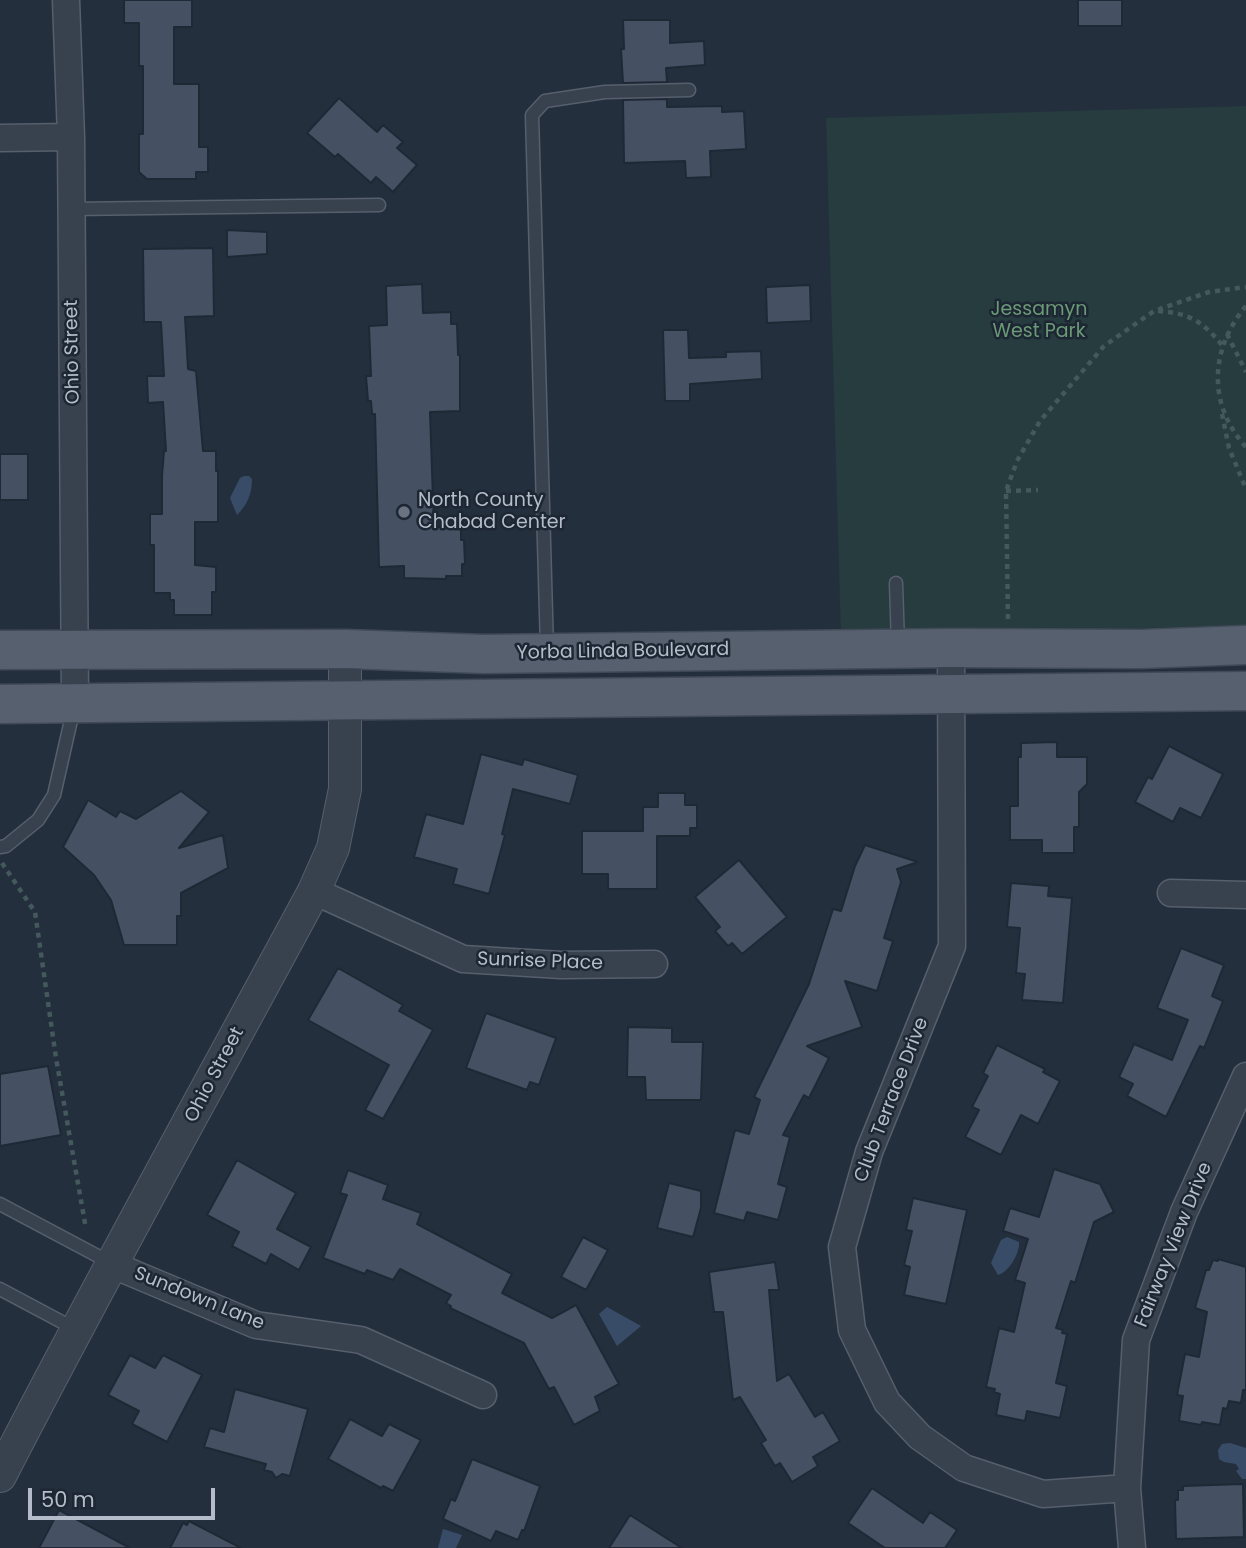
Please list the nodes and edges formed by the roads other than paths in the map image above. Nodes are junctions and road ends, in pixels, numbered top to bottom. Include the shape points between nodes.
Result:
1 (66, 0) edge
2 (690, 90) dead end
3 (71, 137) junction
4 (0, 138) edge
5 (379, 205) dead end
6 (71, 209) junction
7 (896, 583) dead end
8 (1246, 645) edge
9 (951, 648) junction
10 (345, 649) junction
11 (898, 649) junction
12 (0, 650) edge
13 (76, 650) junction
14 (547, 653) junction
15 (1246, 691) edge
16 (951, 695) junction
17 (345, 701) junction
18 (75, 703) junction
19 (0, 705) edge
20 (0, 848) edge
21 (314, 891) junction
22 (1171, 893) dead end
23 (1246, 895) edge
24 (654, 964) dead end
25 (1246, 1076) edge
26 (0, 1204) edge
27 (102, 1259) junction
28 (0, 1289) edge
29 (75, 1329) junction
30 (483, 1395) dead end
31 (0, 1476) edge
32 (1127, 1488) junction
33 (1132, 1548) edge

1 - 3 street, Ohio Street
2 - 14 lane via 605,92 545,101 533,115
3 - 4 street
3 - 6 street, Ohio Street
5 - 6 lane
6 - 13 street, Ohio Street
7 - 11 lane
8 - 9 main road, Yorba Linda Boulevard
9 - 11 main road, Yorba Linda Boulevard
9 - 16 street, Club Terrace Drive
10 - 13 main road, Yorba Linda Boulevard
10 - 14 main road, Yorba Linda Boulevard
10 - 17 street, Ohio Street
11 - 14 main road, Yorba Linda Boulevard
12 - 13 main road, Yorba Linda Boulevard
13 - 18 street, Ohio Street
15 - 16 main road
16 - 17 main road
16 - 32 street, Club Terrace Drive via 952,946 869,1152 842,1247 852,1330 887,1402 920,1437 964,1468 1042,1494
17 - 18 main road
17 - 21 street, Ohio Street via 345,789 333,848
18 - 19 main road
18 - 20 lane via 54,795 38,820
21 - 24 street, Sunrise Place via 463,959
21 - 27 street, Ohio Street
22 - 23 street
25 - 32 street, Fairway View Drive via 1184,1213 1136,1340
26 - 27 lane
27 - 29 street, Ohio Street
27 - 30 street, Sundown Lane via 256,1325 361,1340
28 - 29 lane
29 - 31 street, Ohio Street
32 - 33 street, Fairway View Drive

